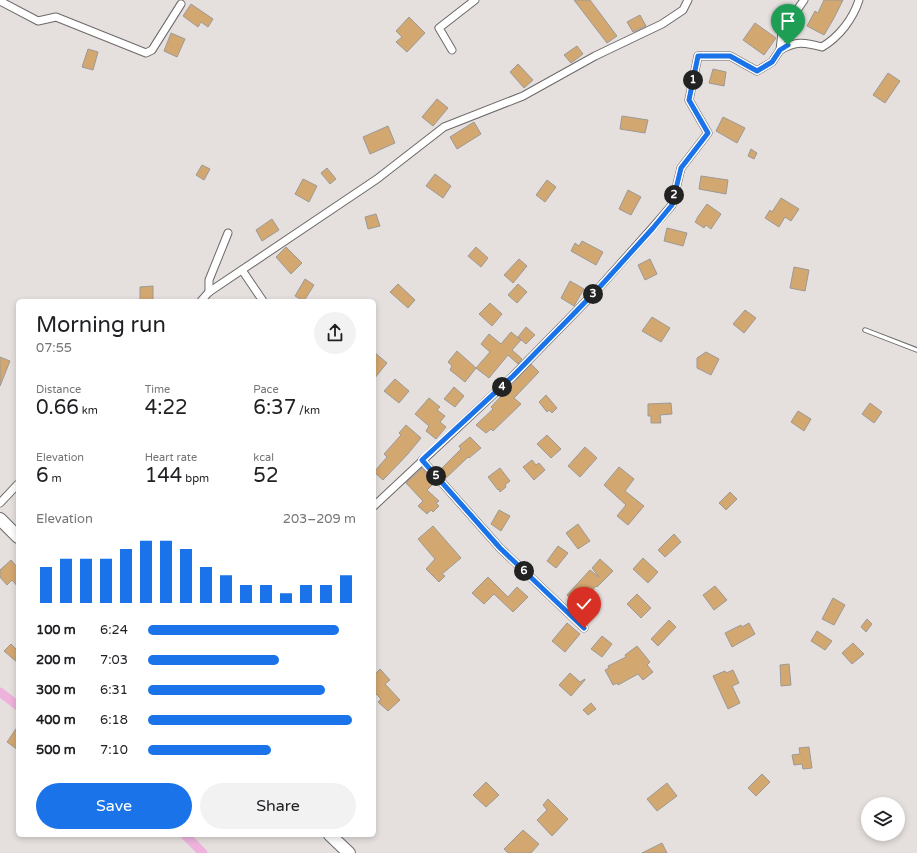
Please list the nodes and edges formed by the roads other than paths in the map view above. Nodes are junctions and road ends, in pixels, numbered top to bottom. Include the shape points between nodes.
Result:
1 (475, 0) edge
2 (688, 0) edge
3 (804, 0) edge
4 (859, 0) edge
5 (0, 1) edge
6 (181, 4) dead end
7 (452, 50) dead end
8 (780, 50) junction
9 (228, 233) dead end
10 (242, 270) junction
11 (209, 292) junction
12 (203, 299) edge
13 (262, 299) edge
14 (865, 330) dead end
15 (917, 350) edge
16 (422, 460) junction
17 (16, 486) edge
18 (0, 503) edge
19 (376, 504) edge
20 (0, 519) edge
21 (16, 535) edge
22 (584, 628) dead end
23 (332, 837) edge
24 (348, 853) edge

1 - 7 street via 439,28
2 - 10 street via 683,10 662,24 595,56 523,96 444,127 377,179
3 - 8 street via 782,32
4 - 8 street via 847,24 830,42 822,47 801,42
5 - 6 street via 38,21 56,17 146,53 152,50
8 - 16 street via 772,62 757,71 730,56 698,56 689,100 708,133 681,168 672,205 597,290 518,371
9 - 11 street via 209,280
10 - 11 street
10 - 13 street
11 - 12 street
14 - 15 lane
16 - 19 street
16 - 22 street via 500,548
17 - 18 street
20 - 21 highway
23 - 24 highway

